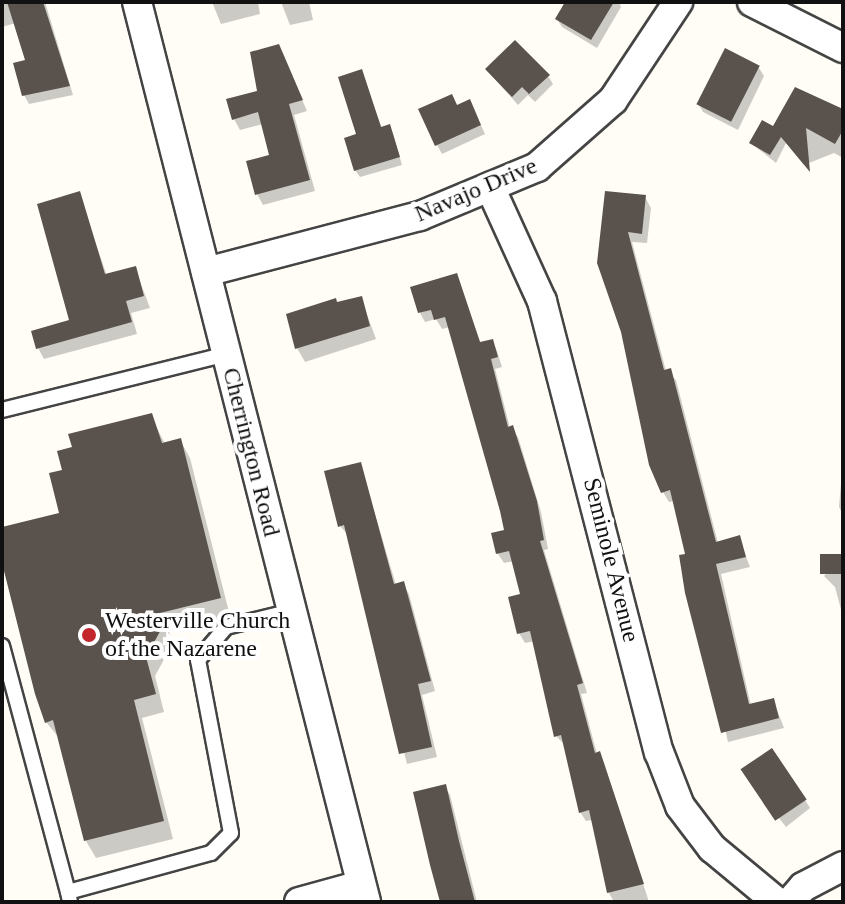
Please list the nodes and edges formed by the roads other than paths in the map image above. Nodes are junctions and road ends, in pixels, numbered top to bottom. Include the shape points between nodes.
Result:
1 (137, 2) edge
2 (678, 2) edge
3 (752, 2) edge
4 (843, 48) edge
5 (490, 187) junction
6 (206, 272) junction
7 (226, 354) junction
8 (2, 410) edge
9 (292, 611) junction
10 (2, 646) edge
11 (843, 866) edge
12 (364, 893) edge
13 (69, 897) edge
14 (299, 902) edge
15 (777, 902) edge
16 (790, 902) edge

1 - 6 street, Cherrington Road
2 - 5 street, Navajo Drive via 613,100 537,167
3 - 4 street
5 - 6 street, Navajo Drive via 420,216
5 - 15 street, Seminole Avenue via 546,314 659,752 680,806 712,848
6 - 7 street, Cherrington Road
7 - 8 lane
7 - 9 street, Cherrington Road
9 - 12 street, Cherrington Road
9 - 13 lane via 226,627 198,660 231,833 211,853
10 - 13 lane
11 - 16 street via 803,887
12 - 14 street

